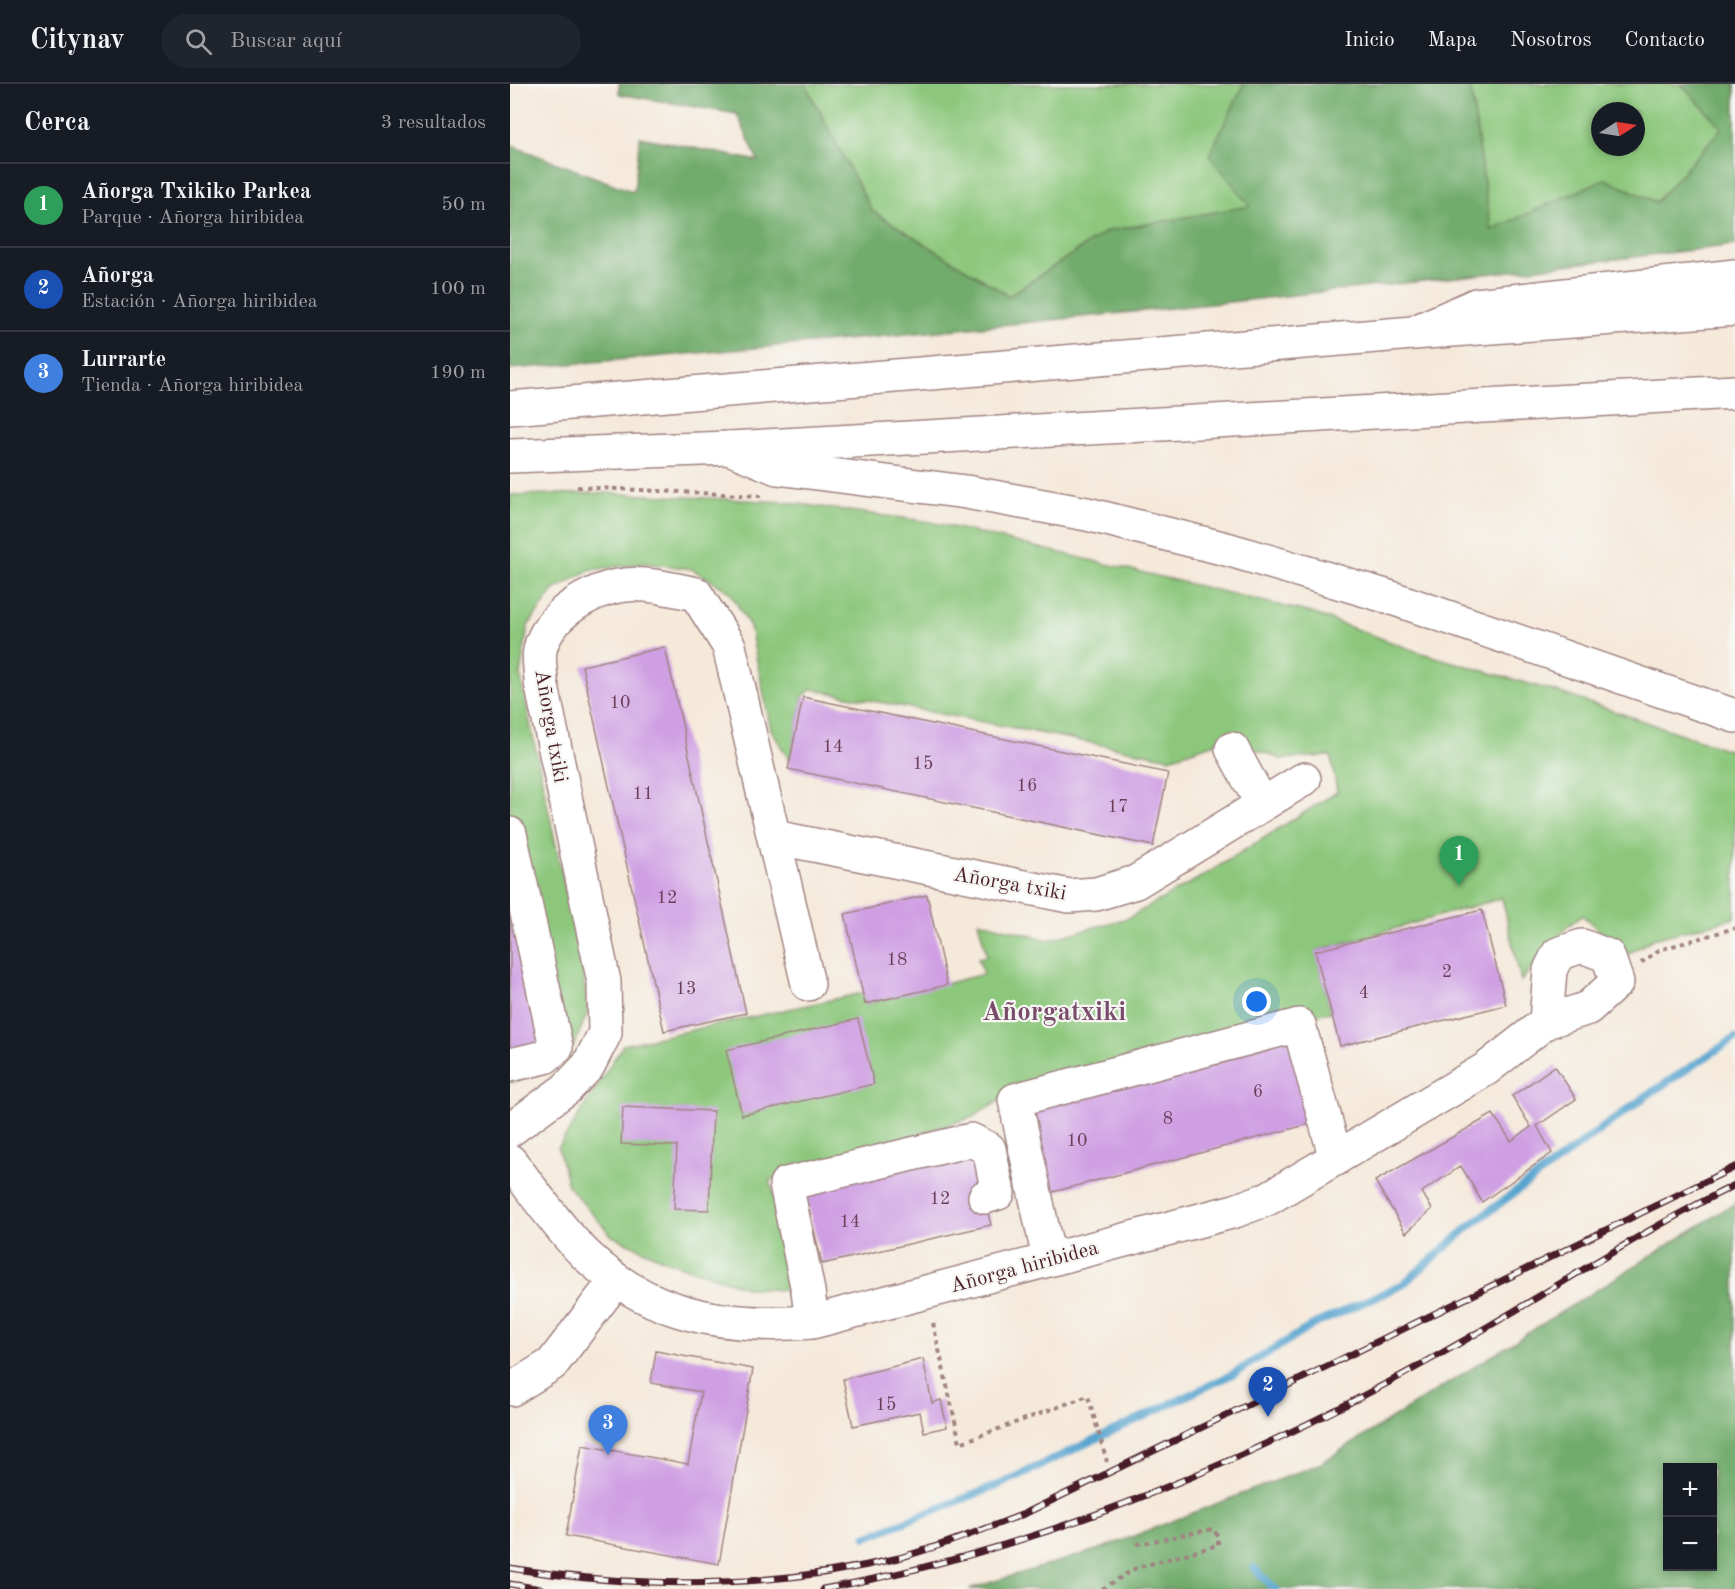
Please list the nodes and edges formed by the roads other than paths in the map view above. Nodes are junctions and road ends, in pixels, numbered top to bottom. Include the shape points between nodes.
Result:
1 (1735, 276) edge
2 (1735, 309) edge
3 (1413, 333) junction
4 (1735, 392) edge
5 (510, 408) edge
6 (729, 447) junction
7 (510, 456) edge
8 (1735, 717) edge
9 (1232, 749) dead end
10 (1304, 778) dead end
11 (1262, 804) junction
12 (510, 834) edge
13 (774, 837) junction
14 (808, 984) dead end
15 (1546, 1022) junction
16 (510, 1065) edge
17 (510, 1130) edge
18 (1336, 1158) junction
19 (510, 1161) edge
20 (985, 1197) dead end
21 (1049, 1259) junction
22 (616, 1280) junction
23 (812, 1322) junction
24 (512, 1389) dead end

1 - 3 main road via 1476,306
2 - 3 main road
3 - 5 main road
4 - 6 main road
6 - 7 main road
6 - 8 main road via 777,468 966,492 1087,514 1230,550 1389,597
9 - 11 main road
10 - 11 main road, Añorga txiki
11 - 13 main road, Añorga txiki via 1136,882 1096,894 1069,896
12 - 16 main road via 556,1047 545,1057
13 - 14 main road, Añorga txiki
13 - 17 main road, Añorga txiki via 729,646 696,594 652,585 612,585 586,596 556,618 540,649 541,682 604,982 605,1033 588,1066 566,1089
15 - 15 main road, Añorga hiribidea via 1550,970 1558,954 1582,946 1608,956 1617,982 1588,1008
15 - 18 main road, Añorga hiribidea via 1486,1069
18 - 21 main road, Añorga hiribidea via 1267,1199 1235,1211
18 - 21 main road via 1299,1025 1015,1100
19 - 22 main road, Añorga hiribidea via 571,1239
20 - 23 main road via 999,1194 989,1149 971,1140 786,1184
21 - 23 main road, Añorga hiribidea
22 - 23 main road, Añorga hiribidea via 658,1304 718,1321
22 - 24 main road via 552,1364

